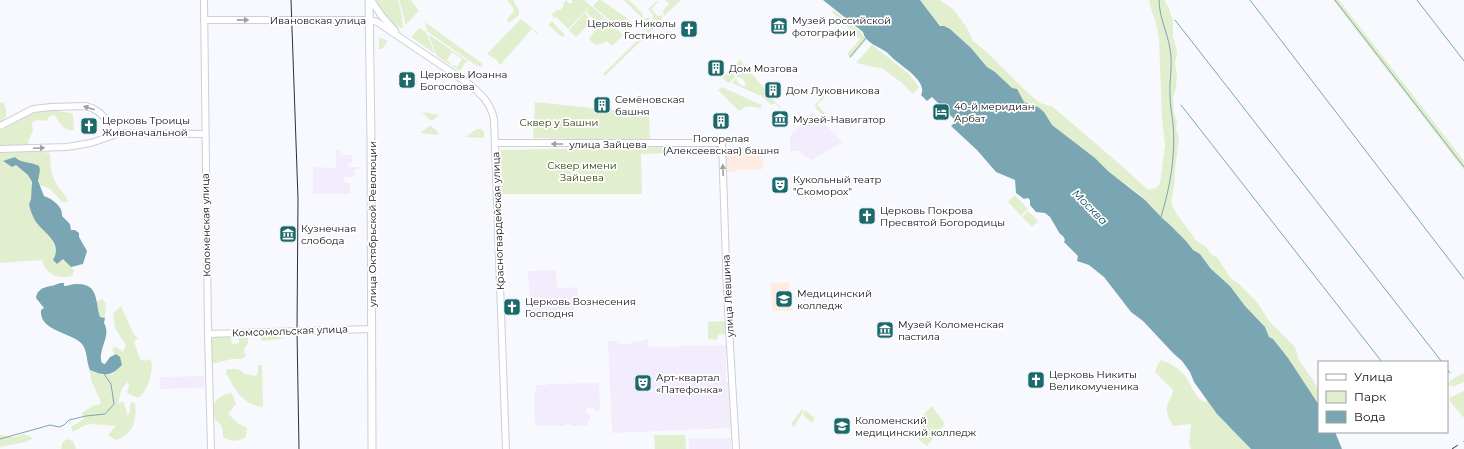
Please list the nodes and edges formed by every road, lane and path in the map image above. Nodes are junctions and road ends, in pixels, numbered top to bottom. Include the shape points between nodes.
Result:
1 (204, 0) edge
2 (370, 0) edge
3 (204, 20) junction
4 (369, 20) junction
5 (402, 38) junction
6 (0, 126) edge
7 (117, 133) junction
8 (205, 134) junction
9 (495, 143) junction
10 (722, 143) joint
11 (0, 149) edge
12 (372, 329) junction
13 (208, 334) junction
14 (212, 449) edge
15 (372, 449) edge
16 (506, 449) edge
17 (736, 449) edge

1 - 3 street, Коломенская улица
2 - 4 main road, улица Октябрьской Революции
2 - 5 street, Ивановская улица
3 -> 4 street, Ивановская улица
3 - 8 street, Коломенская улица
4 - 5 street, Ивановская улица via 377,22
4 - 12 main road, улица Октябрьской Революции
5 - 9 street, Красногвардейская улица via 482,95 491,108 494,119
7 -> 6 street via 100,113 85,106 33,109
7 - 8 street
11 -> 7 street via 67,147 91,143
8 - 13 street, Коломенская улица
10 -> 9 street, улица Зайцева
9 - 16 street, Красногвардейская улица
17 -> 10 street, улица Левшина
12 - 13 street, Комсомольская улица
12 - 15 main road, улица Октябрьской Революции
13 - 14 street, Коломенская улица

